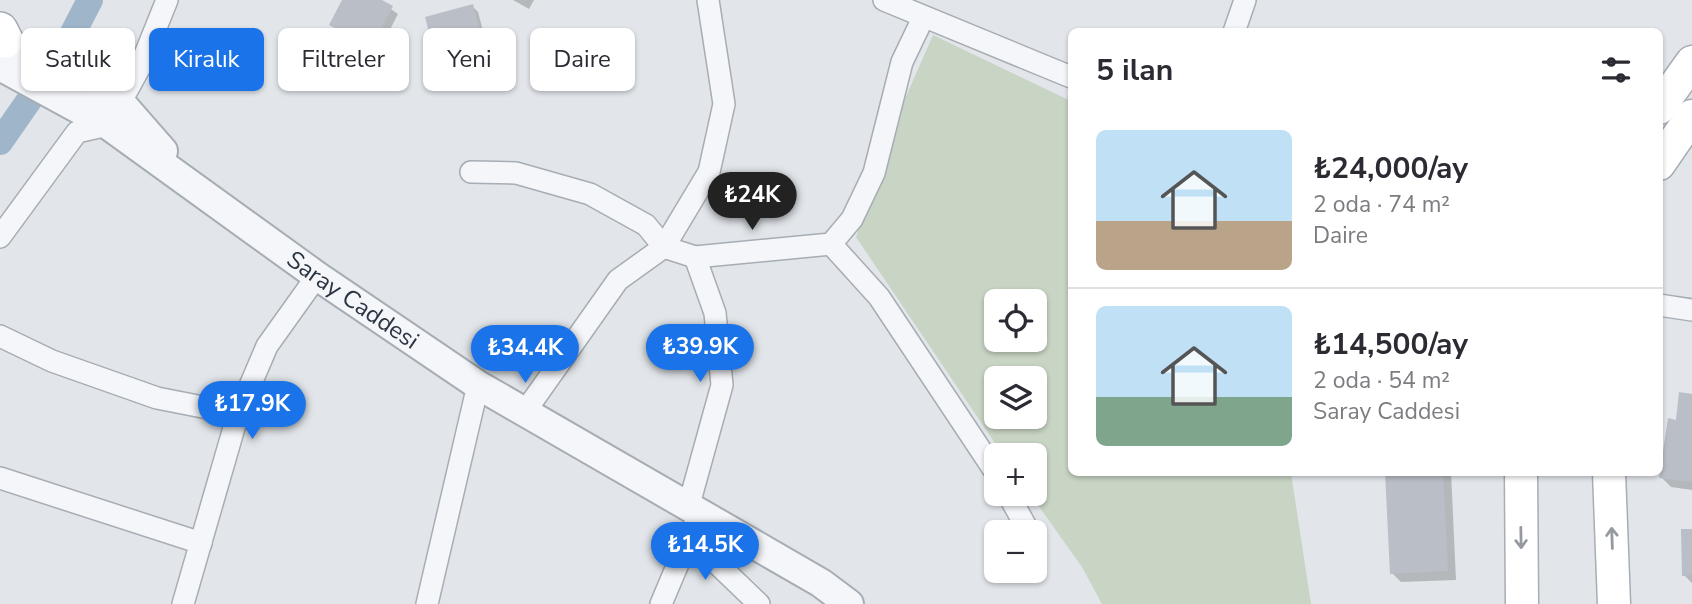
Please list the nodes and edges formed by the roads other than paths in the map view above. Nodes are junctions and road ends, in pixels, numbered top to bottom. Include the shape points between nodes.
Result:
1 (167, 0) edge
2 (708, 0) edge
3 (884, 0) edge
4 (1245, 0) edge
5 (923, 18) junction
6 (1235, 28) edge
7 (5, 48) edge
8 (1692, 61) edge
9 (1068, 76) edge
10 (1663, 102) edge
11 (106, 109) junction
12 (1692, 116) edge
13 (1663, 158) edge
14 (471, 172) dead end
15 (0, 237) edge
16 (831, 244) junction
17 (664, 247) junction
18 (695, 257) junction
19 (317, 276) junction
20 (1663, 306) edge
21 (1692, 310) edge
22 (0, 336) edge
23 (478, 385) junction
24 (524, 413) junction
25 (238, 414) junction
26 (984, 455) edge
27 (1521, 476) edge
28 (1609, 476) edge
29 (0, 478) edge
30 (694, 511) junction
31 (201, 542) junction
32 (183, 604) edge
33 (427, 604) edge
34 (661, 604) edge
35 (759, 604) edge
36 (849, 604) edge
37 (1522, 604) edge
38 (1614, 604) edge

1 - 11 street via 141,67
2 - 17 street via 724,104 709,172
3 - 5 street
4 - 6 street
5 - 9 street
5 - 16 street via 902,62 874,173 852,219
7 - 11 street, Saray Caddesi
8 - 10 main road
11 - 15 street via 77,132
11 - 19 street, Saray Caddesi via 188,180
12 - 13 main road
14 - 17 street via 516,173 590,194 646,225
16 - 18 street
16 - 26 street via 879,297
17 - 18 street
17 - 24 street via 618,281
18 - 30 street via 715,313 722,385
19 - 23 street, Saray Caddesi
19 - 25 street via 267,346
20 - 21 street
22 - 25 street via 52,362 157,398
23 - 24 street, Saray Caddesi
23 - 33 street
24 - 30 street, Saray Caddesi
25 - 31 street
27 -> 37 main road
38 -> 28 main road
29 - 31 street
30 - 34 street
30 - 35 street via 707,554
30 - 36 street, Saray Caddesi via 821,583
31 - 32 street

